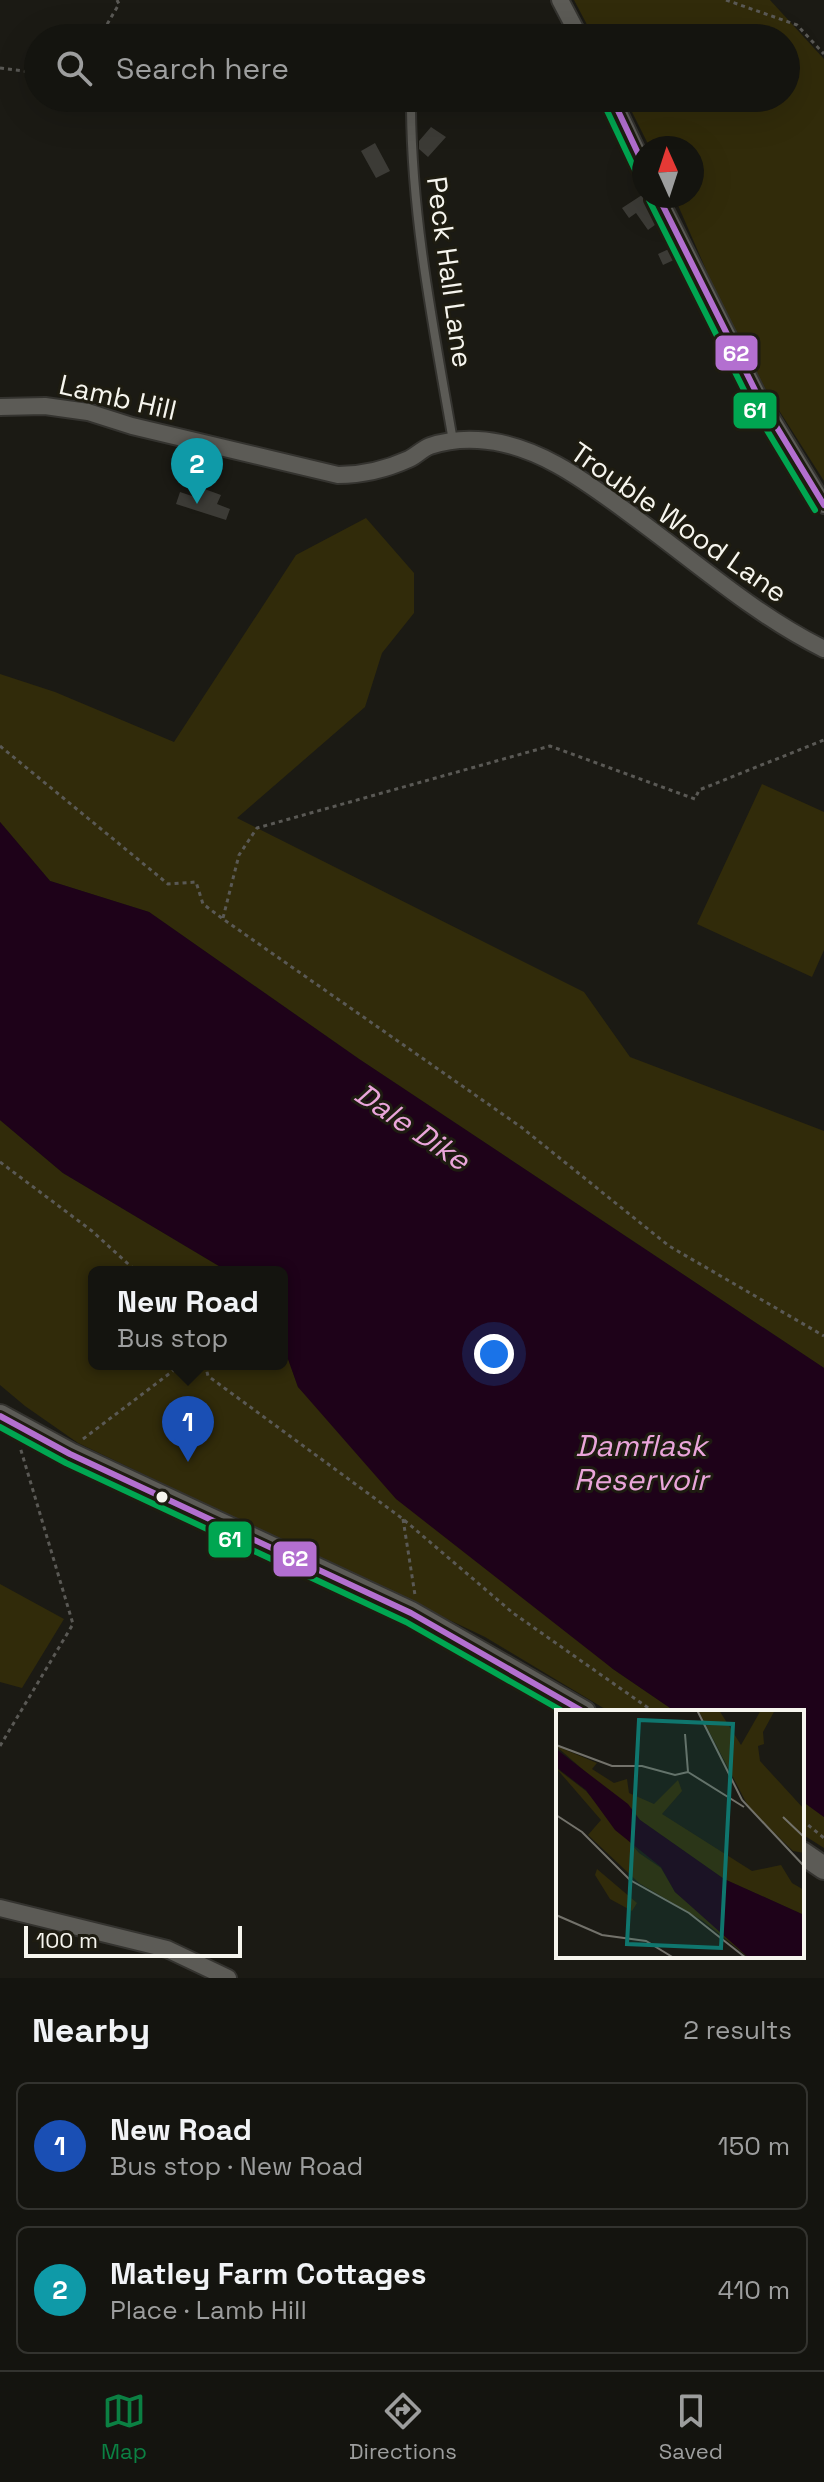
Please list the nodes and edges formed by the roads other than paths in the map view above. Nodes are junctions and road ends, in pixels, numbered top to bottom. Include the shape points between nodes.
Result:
1 (560, 0) edge
2 (573, 24) edge
3 (411, 112) edge
4 (619, 112) edge
5 (632, 140) edge
6 (664, 208) edge
7 (0, 407) edge
8 (453, 441) junction
9 (824, 505) edge
10 (824, 649) edge
11 (0, 1416) edge
12 (581, 1710) edge
13 (804, 1854) edge
14 (824, 1868) edge
15 (0, 1908) edge
16 (228, 1978) edge

1 - 2 street
3 - 8 lane, Peck Hall Lane via 412,171
4 - 5 street
6 - 9 street via 759,398
7 - 8 street, Lamb Hill via 88,412 338,475 383,468
8 - 10 street, Trouble Wood Lane via 511,444 549,461 607,497 775,622
11 - 12 street via 70,1454 411,1613
13 - 14 street
15 - 16 street via 167,1949

